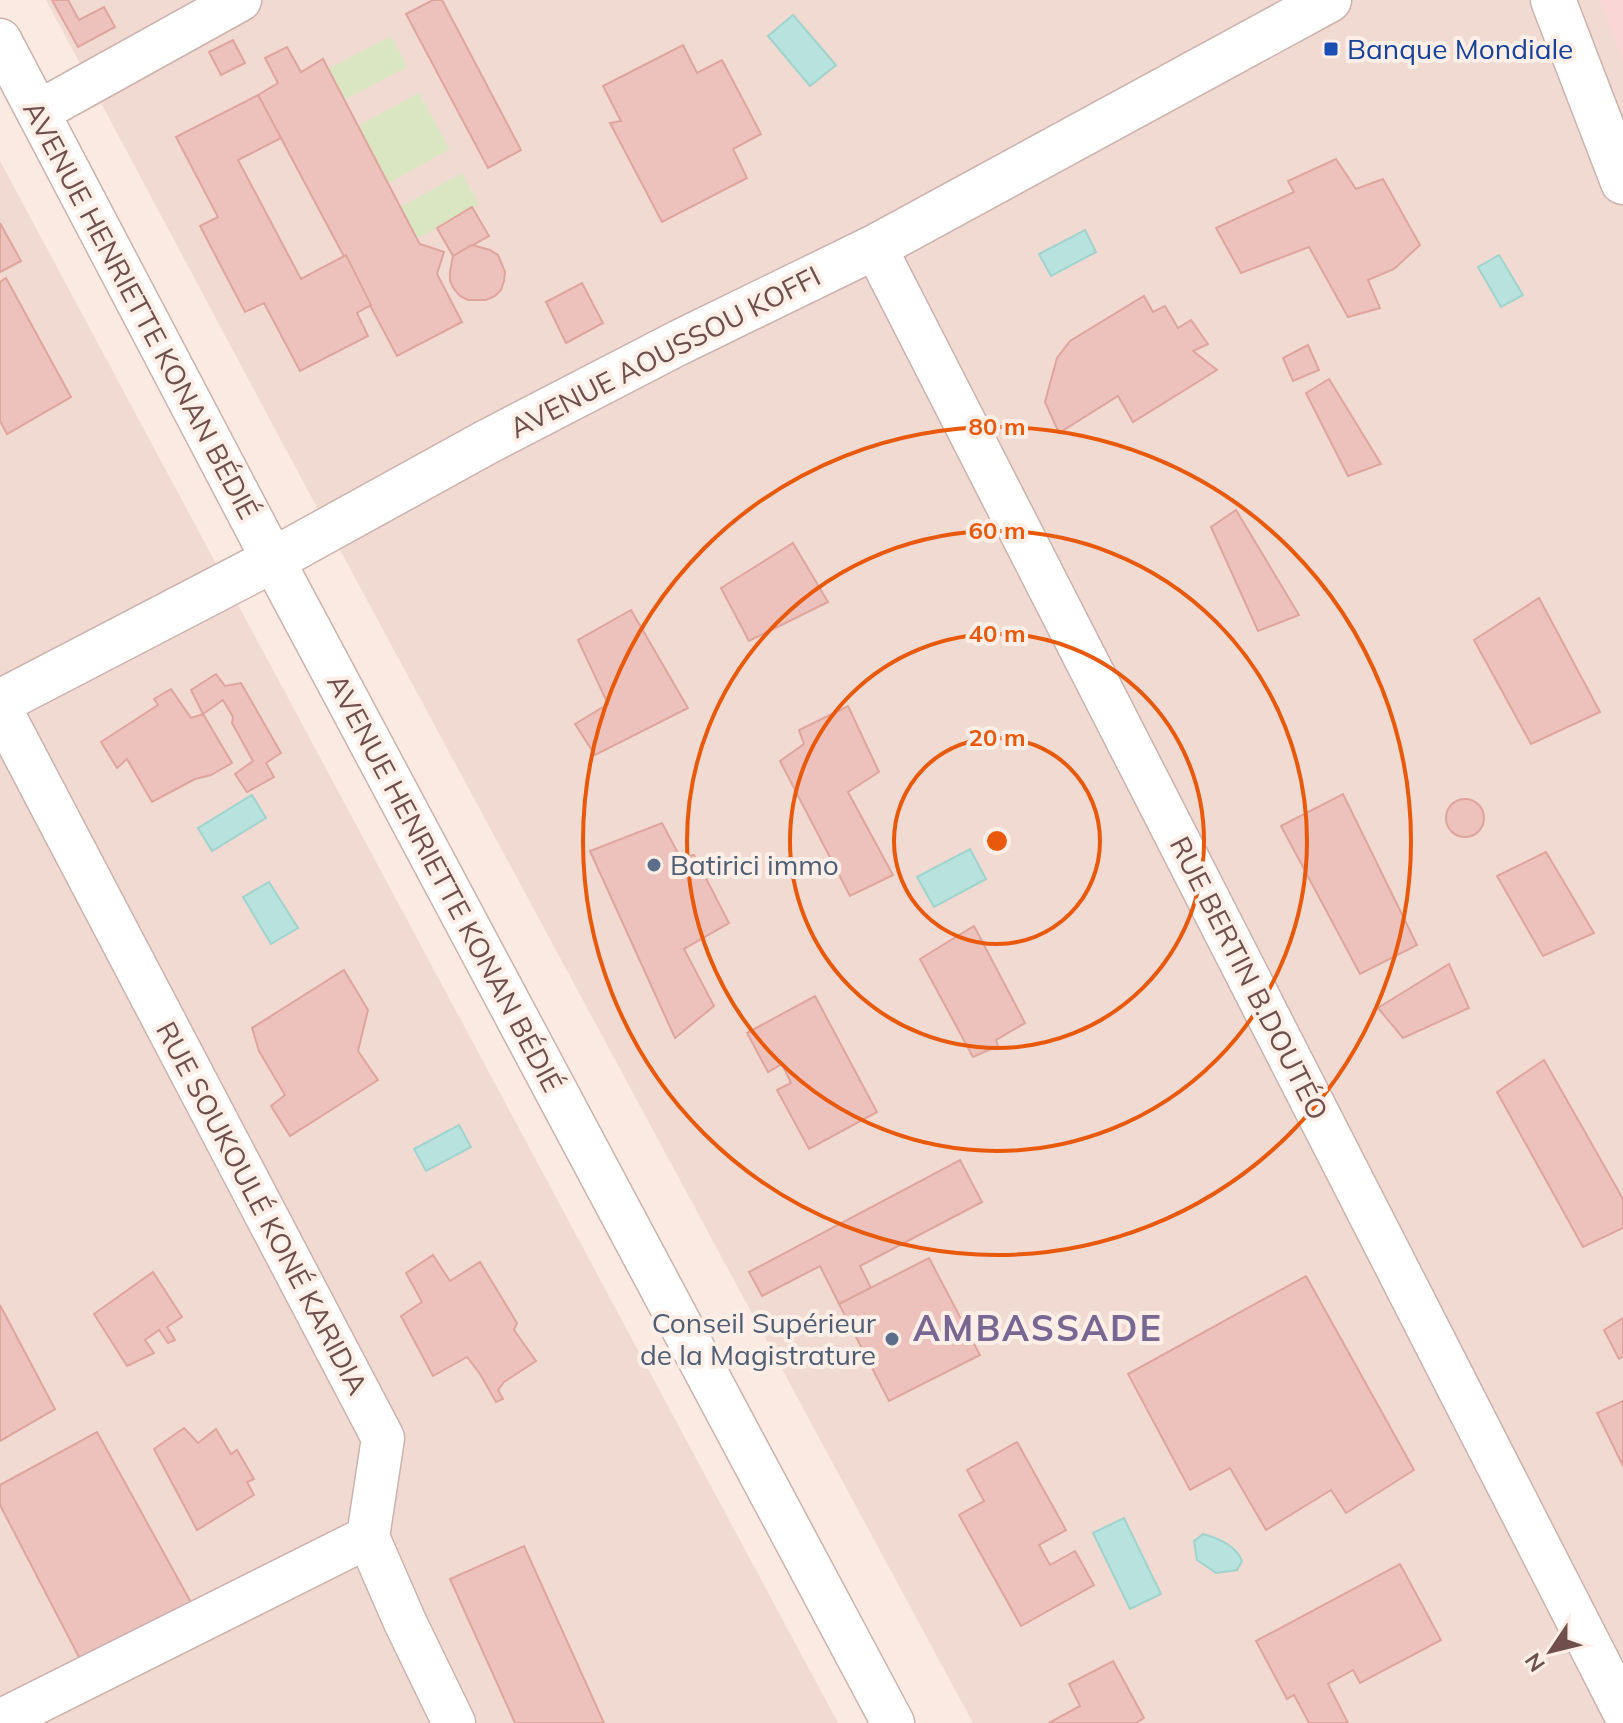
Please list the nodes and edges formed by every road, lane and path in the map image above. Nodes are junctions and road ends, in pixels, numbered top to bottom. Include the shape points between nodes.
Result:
1 (240, 0) edge
2 (1329, 0) edge
3 (1553, 0) edge
4 (0, 40) edge
5 (38, 112) junction
6 (1620, 180) edge
7 (875, 247) junction
8 (273, 560) junction
9 (0, 705) edge
10 (368, 1537) junction
11 (1623, 1710) edge
12 (0, 1721) edge
13 (454, 1723) edge
14 (893, 1723) edge

1 - 5 street
2 - 7 street, AVENUE AOUSSOU KOFFI
3 - 6 street
4 - 5 street, AVENUE HENRIETTE KONAN BÉDIÉ
5 - 8 street, AVENUE HENRIETTE KONAN BÉDIÉ
7 - 8 street, AVENUE AOUSSOU KOFFI via 678,343
7 - 11 street, RUE BERTIN B.DOUTÉO
8 - 9 street, AVENUE AOUSSOU KOFFI
8 - 14 street, AVENUE HENRIETTE KONAN BÉDIÉ
9 - 10 street, RUE SOUKOULÉ KONÉ KARIDIA via 383,1438
10 - 12 street
10 - 13 street

